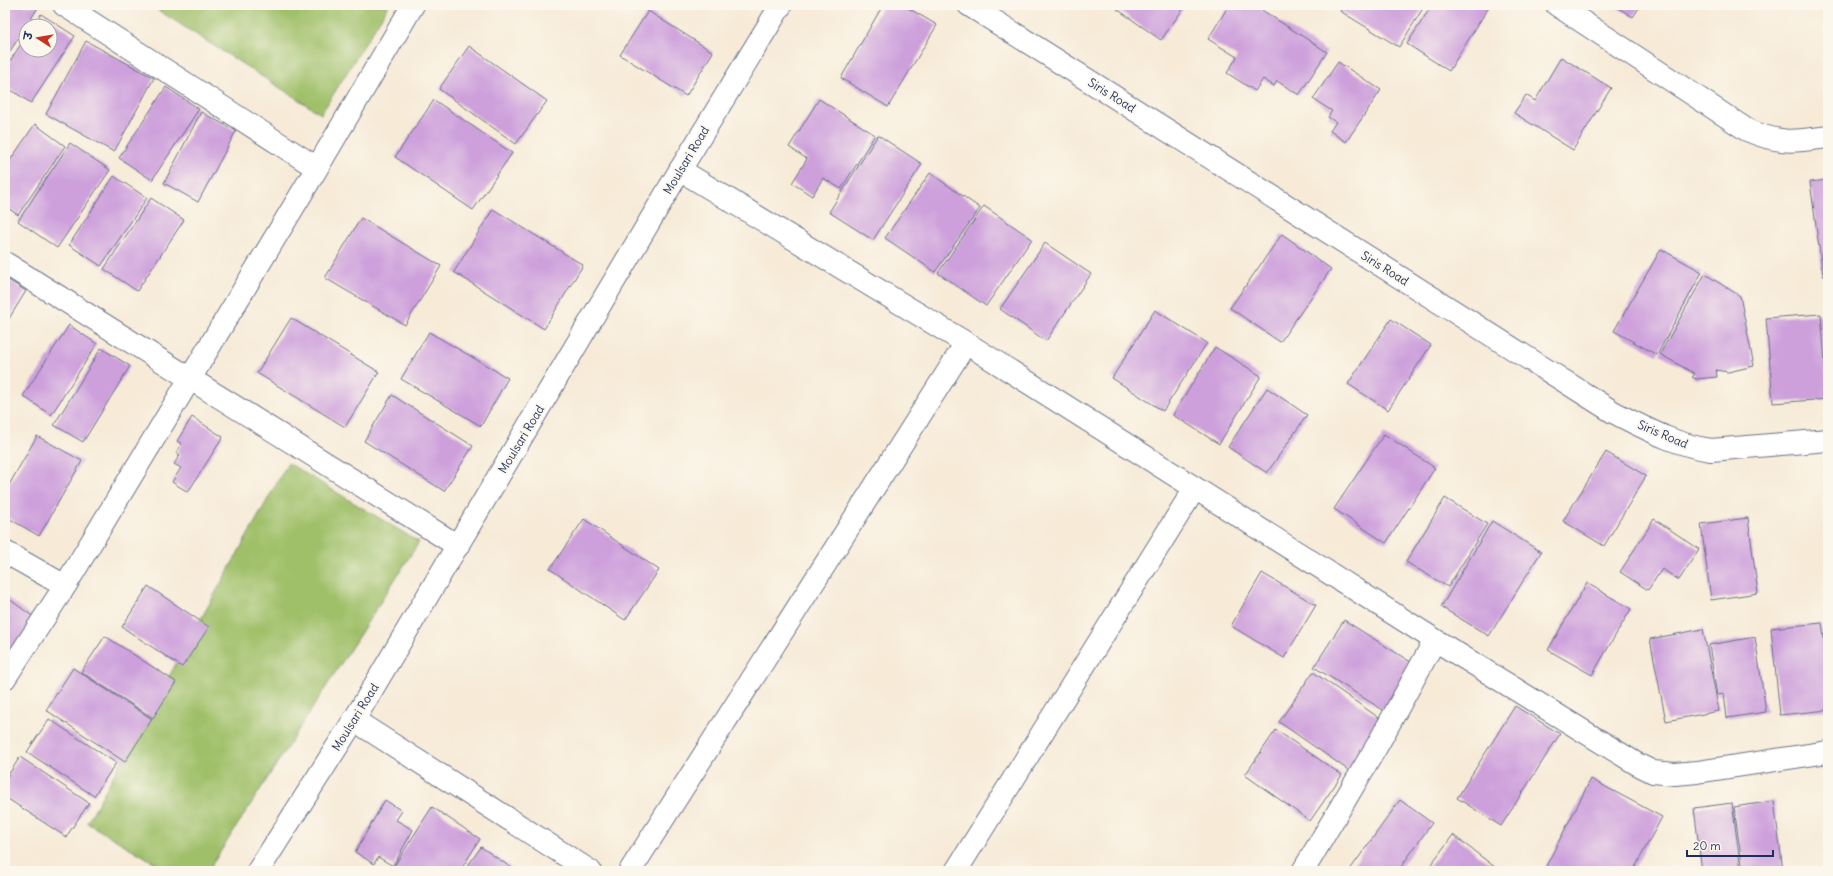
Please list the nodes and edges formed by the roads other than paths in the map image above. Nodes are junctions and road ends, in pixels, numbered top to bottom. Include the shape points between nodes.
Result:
1 (64, 5) edge
2 (413, 5) edge
3 (781, 5) edge
4 (969, 5) edge
5 (1557, 5) edge
6 (1828, 137) edge
7 (317, 168) junction
8 (680, 170) junction
9 (5, 263) edge
10 (966, 343) junction
11 (190, 377) junction
12 (1828, 440) edge
13 (1195, 488) junction
14 (458, 546) junction
15 (5, 552) edge
16 (65, 586) junction
17 (1436, 640) junction
18 (5, 678) edge
19 (354, 720) junction
20 (1828, 752) edge
21 (258, 871) edge
22 (590, 871) edge
23 (630, 871) edge
24 (956, 871) edge
25 (1303, 871) edge

1 - 7 street
2 - 7 street
3 - 8 street, Moulsari Road
4 - 12 street, Siris Road via 1613,412 1668,439 1711,450
5 - 6 street via 1747,130 1769,139 1795,142
7 - 11 street
8 - 10 street
8 - 14 street, Moulsari Road
9 - 11 street
10 - 13 street
10 - 23 street
11 - 14 street
11 - 16 street
13 - 17 street
13 - 24 street
14 - 19 street, Moulsari Road
15 - 16 street
16 - 18 street
17 - 20 street via 1636,764 1654,772 1697,772
17 - 25 street
19 - 21 street, Moulsari Road
19 - 22 street

